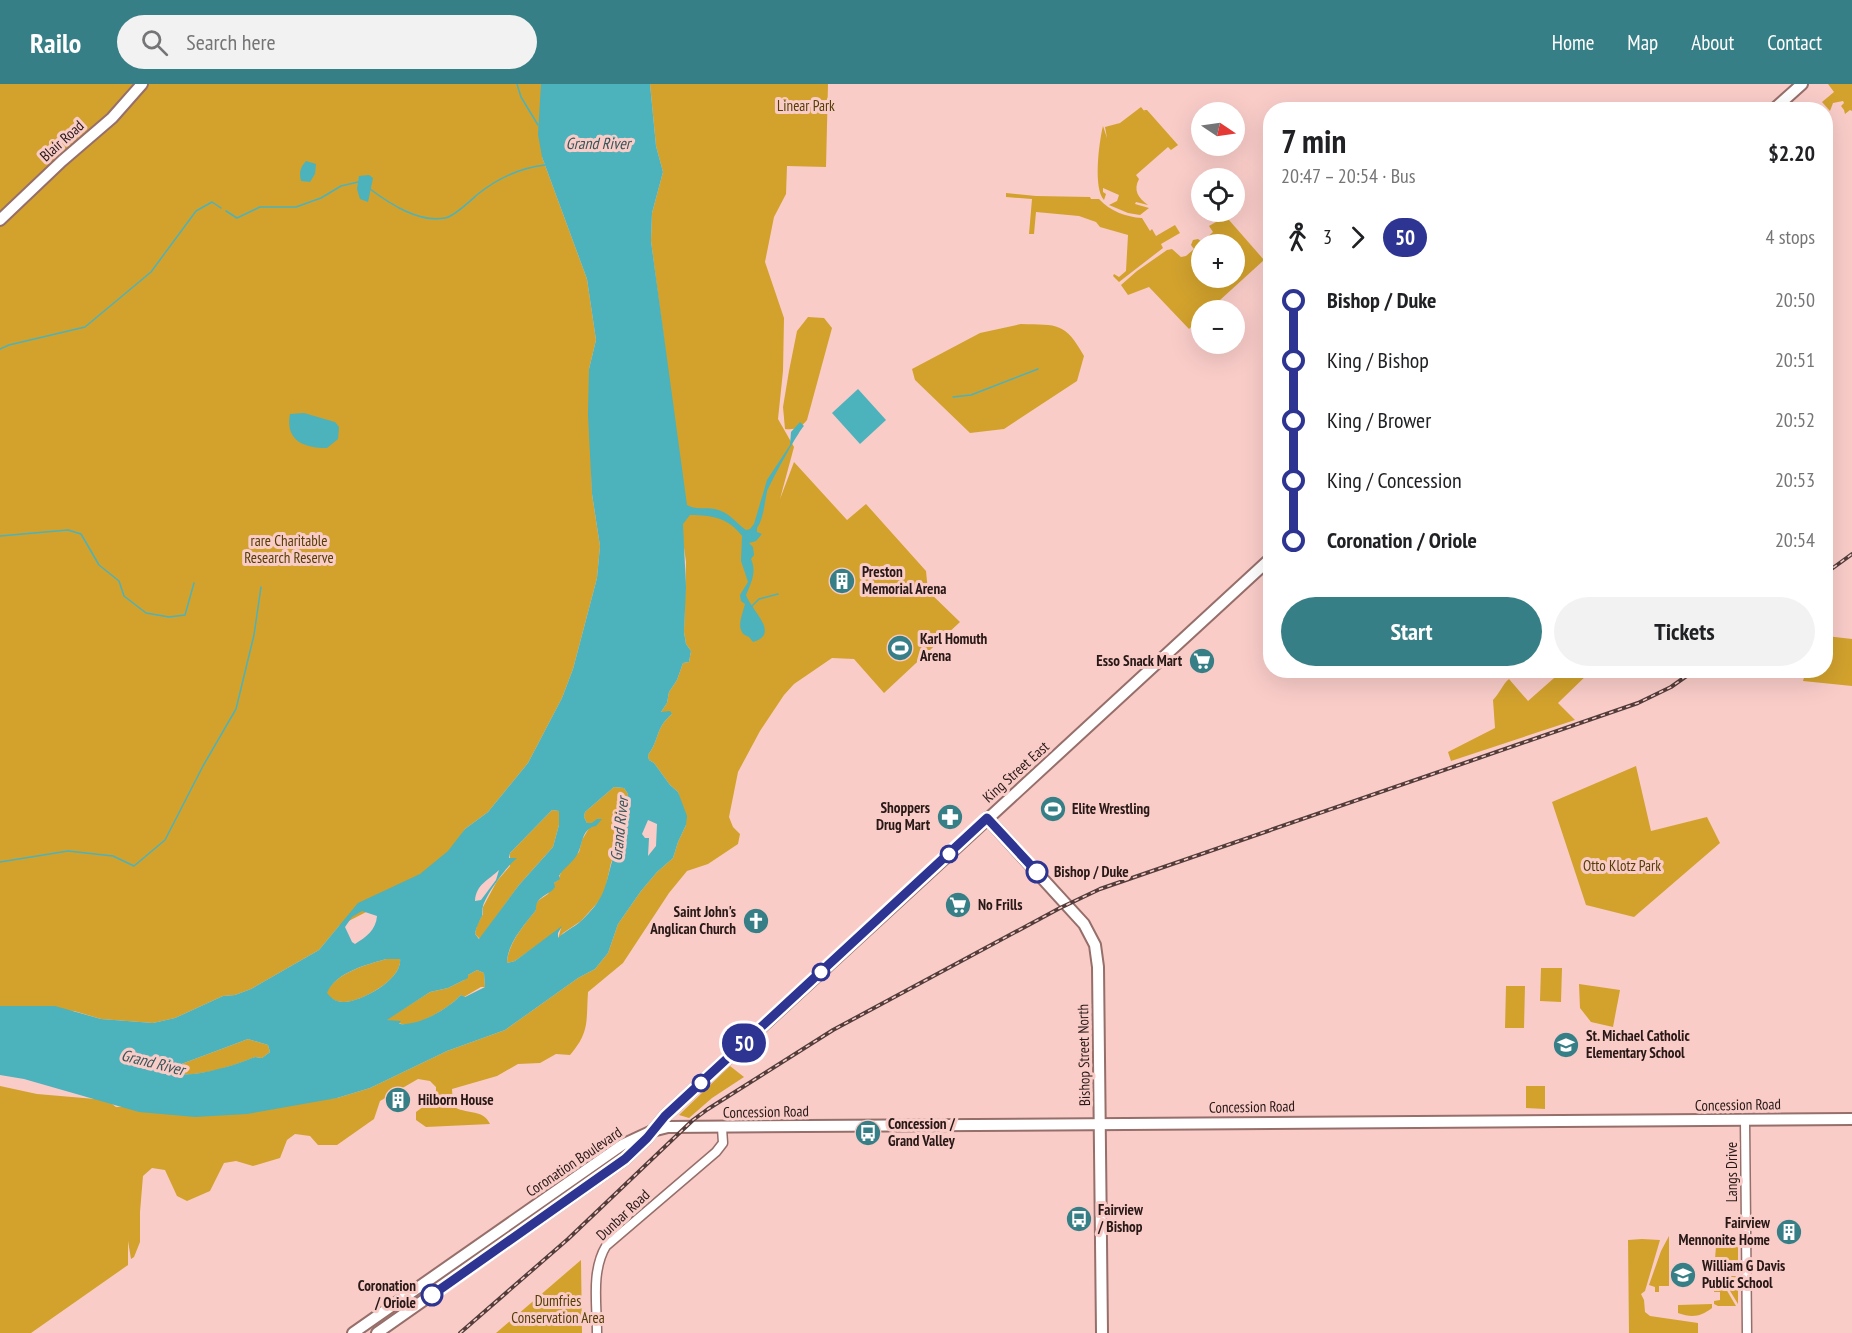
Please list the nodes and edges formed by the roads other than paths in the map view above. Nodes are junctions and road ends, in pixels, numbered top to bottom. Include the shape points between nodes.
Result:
1 (142, 84) edge
2 (1802, 84) edge
3 (1782, 102) edge
4 (0, 220) edge
5 (1263, 565) edge
6 (987, 818) junction
7 (1852, 1119) edge
8 (1745, 1120) junction
9 (1100, 1124) junction
10 (722, 1128) junction
11 (652, 1131) junction
12 (570, 1183) junction
13 (577, 1192) junction
14 (352, 1333) edge
15 (377, 1333) edge
16 (597, 1333) edge
17 (1102, 1333) edge
18 (1747, 1333) edge

1 - 4 main road, Blair Road via 112,118
2 - 3 main road
5 - 6 main road, King Street East
6 - 9 main road, Bishop Street North via 1068,904 1095,945
6 - 11 main road, King Street East
7 - 8 main road, Concession Road
8 - 9 main road, Concession Road
8 - 18 street, Langs Drive
9 - 10 main road, Concession Road
9 - 17 main road, Bishop Street North
10 - 11 main road, Concession Road via 668,1127
10 - 16 street, Dunbar Road via 723,1143 716,1152 601,1254 597,1272
11 - 12 main road, Coronation Boulevard via 622,1145
11 - 13 main road, Coronation Boulevard via 625,1159
12 - 13 main road
12 - 14 main road, Coronation Boulevard
13 - 15 main road, Coronation Boulevard

